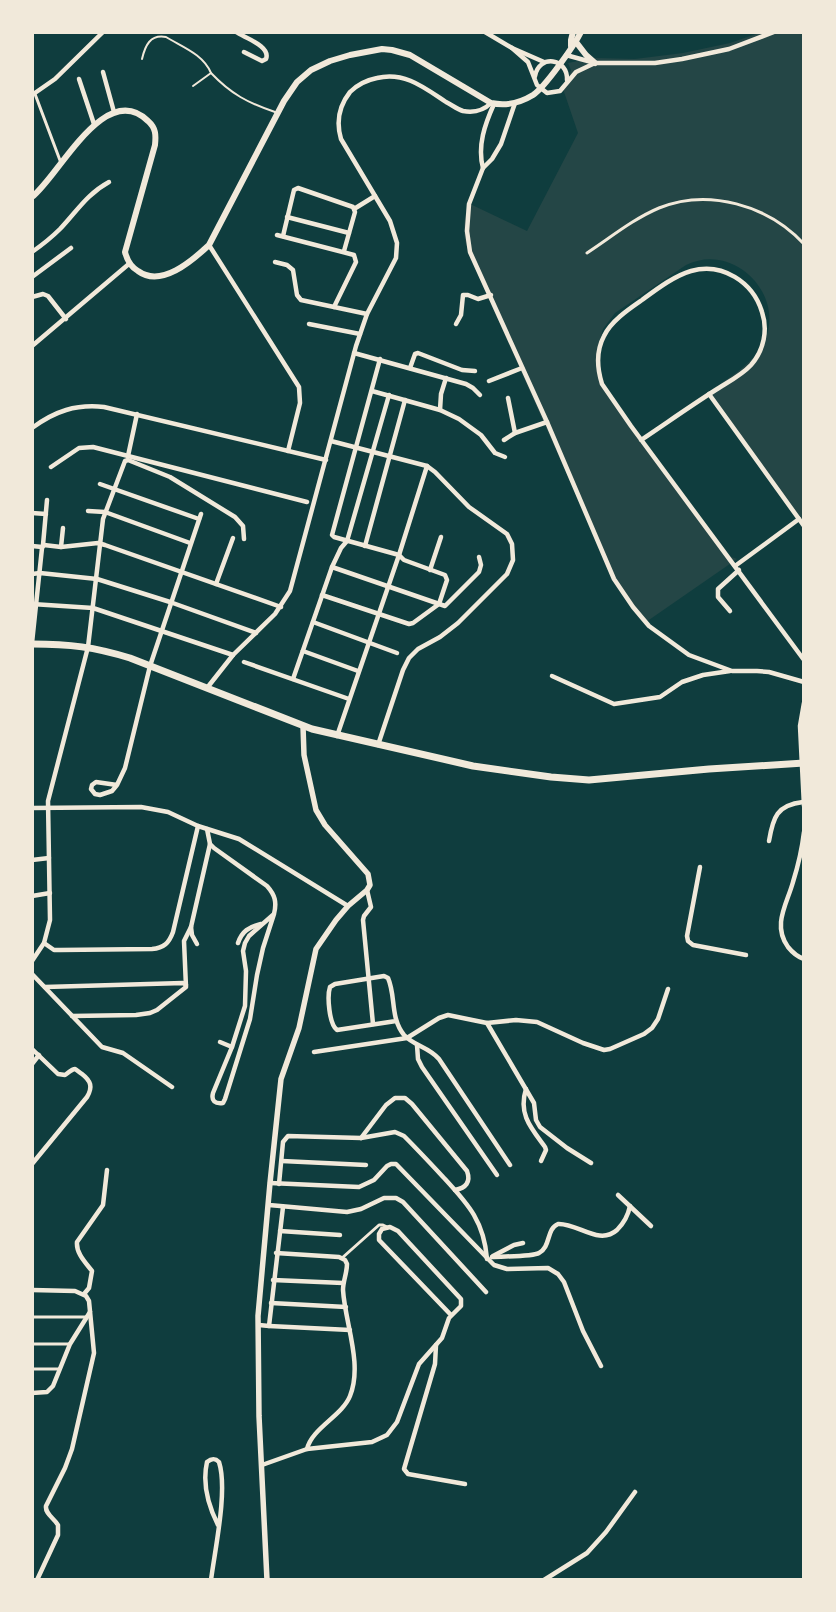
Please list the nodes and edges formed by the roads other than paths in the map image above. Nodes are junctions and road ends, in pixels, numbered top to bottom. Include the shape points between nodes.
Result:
1 (236, 32) edge
2 (485, 32) edge
3 (573, 32) edge
4 (581, 32) edge
5 (774, 32) edge
6 (103, 33) edge
7 (574, 44) junction
8 (512, 48) junction
9 (244, 52) dead end
10 (566, 55) junction
11 (142, 59) dead end
12 (544, 62) junction
13 (595, 63) junction
14 (560, 64) junction
15 (103, 72) dead end
16 (210, 73) junction
17 (535, 77) junction
18 (78, 78) dead end
19 (567, 80) junction
20 (193, 86) dead end
21 (540, 89) junction
22 (34, 95) edge
23 (515, 103) junction
24 (492, 104) junction
25 (114, 112) junction
26 (277, 113) junction
27 (94, 124) junction
28 (62, 164) junction
29 (483, 168) junction
30 (109, 182) dead end
31 (374, 196) junction
32 (32, 198) edge
33 (354, 209) junction
34 (288, 217) junction
35 (349, 233) junction
36 (804, 244) edge
37 (209, 245) junction
38 (71, 248) dead end
39 (344, 251) junction
40 (32, 252) edge
41 (587, 253) dead end
42 (275, 262) dead end
43 (130, 263) junction
44 (32, 276) edge
45 (491, 295) junction
46 (32, 297) edge
47 (334, 307) junction
48 (367, 314) junction
49 (66, 318) junction
50 (309, 324) dead end
51 (456, 324) dead end
52 (360, 334) junction
53 (32, 346) edge
54 (354, 353) junction
55 (380, 359) junction
56 (410, 368) junction
57 (522, 368) junction
58 (475, 371) dead end
59 (446, 378) junction
60 (488, 380) dead end
61 (372, 391) junction
62 (709, 394) junction
63 (389, 395) junction
64 (480, 395) dead end
65 (508, 398) dead end
66 (405, 400) junction
67 (440, 410) junction
68 (137, 414) junction
69 (547, 422) junction
70 (32, 428) edge
71 (515, 433) junction
72 (331, 440) junction
73 (504, 440) dead end
74 (641, 440) junction
75 (356, 448) junction
76 (288, 451) junction
77 (373, 452) junction
78 (128, 456) junction
79 (389, 456) junction
80 (505, 457) dead end
81 (326, 460) junction
82 (427, 466) junction
83 (51, 467) dead end
84 (100, 484) dead end
85 (114, 488) junction
86 (47, 500) dead end
87 (306, 502) dead end
88 (88, 511) dead end
89 (105, 512) junction
90 (32, 513) edge
91 (46, 514) junction
92 (201, 514) dead end
93 (199, 519) junction
94 (799, 519) junction
95 (804, 526) edge
96 (63, 528) dead end
97 (441, 537) dead end
98 (233, 538) dead end
99 (244, 539) dead end
100 (347, 541) junction
101 (190, 543) junction
102 (100, 544) junction
103 (32, 546) edge
104 (43, 546) junction
105 (365, 546) junction
106 (61, 547) junction
107 (398, 555) junction
108 (479, 557) dead end
109 (332, 567) junction
110 (737, 568) junction
111 (181, 570) junction
112 (430, 570) junction
113 (40, 573) junction
114 (32, 574) edge
115 (97, 579) junction
116 (216, 584) junction
117 (387, 586) junction
118 (322, 595) junction
119 (170, 602) junction
120 (35, 603) edge
121 (438, 604) junction
122 (280, 607) junction
123 (94, 608) junction
124 (730, 611) dead end
125 (378, 614) junction
126 (313, 622) junction
127 (161, 630) junction
128 (256, 633) junction
129 (368, 642) junction
130 (32, 643) edge
131 (88, 647) junction
132 (303, 651) junction
133 (397, 653) dead end
134 (233, 655) junction
135 (804, 660) edge
136 (244, 662) dead end
137 (150, 666) junction
138 (732, 671) junction
139 (358, 672) junction
140 (552, 676) dead end
141 (293, 679) junction
142 (804, 682) edge
143 (207, 688) junction
144 (349, 699) junction
145 (804, 703) edge
146 (303, 726) junction
147 (337, 736) junction
148 (378, 745) junction
149 (802, 763) edge
150 (118, 785) junction
151 (803, 802) edge
152 (804, 806) edge
153 (32, 808) edge
154 (47, 808) junction
155 (198, 826) junction
156 (208, 829) junction
157 (804, 832) edge
158 (769, 841) dead end
159 (210, 844) junction
160 (49, 858) junction
161 (32, 860) edge
162 (700, 867) dead end
163 (367, 890) junction
164 (50, 893) junction
165 (32, 896) edge
166 (348, 906) junction
167 (274, 914) junction
168 (264, 924) junction
169 (191, 927) junction
170 (238, 943) dead end
171 (44, 944) junction
172 (197, 944) dead end
173 (32, 948) edge
174 (40, 950) junction
175 (746, 955) dead end
176 (804, 959) edge
177 (32, 961) edge
178 (32, 974) edge
179 (369, 979) junction
180 (186, 985) junction
181 (44, 987) junction
182 (668, 990) dead end
183 (72, 1016) junction
184 (396, 1021) junction
185 (487, 1023) junction
186 (373, 1024) junction
187 (407, 1038) junction
188 (220, 1042) dead end
189 (417, 1044) junction
190 (232, 1047) junction
191 (32, 1049) edge
192 (314, 1052) dead end
193 (39, 1055) junction
194 (32, 1064) edge
195 (172, 1087) dead end
196 (526, 1089) junction
197 (361, 1138) junction
198 (282, 1161) junction
199 (541, 1161) dead end
200 (591, 1163) dead end
201 (32, 1164) edge
202 (366, 1165) dead end
203 (510, 1166) dead end
204 (107, 1170) dead end
205 (497, 1175) dead end
206 (270, 1183) junction
207 (279, 1184) junction
208 (455, 1190) junction
209 (618, 1195) dead end
210 (269, 1205) junction
211 (630, 1206) junction
212 (283, 1207) junction
213 (650, 1226) dead end
214 (387, 1227) junction
215 (280, 1231) junction
216 (340, 1235) dead end
217 (523, 1243) dead end
218 (276, 1253) junction
219 (341, 1258) junction
220 (489, 1258) junction
221 (274, 1280) junction
222 (343, 1283) junction
223 (32, 1290) edge
224 (486, 1292) dead end
225 (84, 1294) junction
226 (271, 1303) junction
227 (346, 1307) junction
228 (90, 1312) junction
229 (451, 1315) junction
230 (32, 1317) edge
231 (86, 1317) junction
232 (259, 1325) junction
233 (269, 1326) junction
234 (350, 1330) junction
235 (32, 1344) edge
236 (70, 1344) junction
237 (436, 1345) junction
238 (601, 1366) dead end
239 (32, 1369) edge
240 (60, 1369) junction
241 (32, 1393) edge
242 (307, 1449) junction
243 (262, 1465) junction
244 (465, 1484) dead end
245 (636, 1492) dead end
246 (218, 1525) junction
247 (36, 1580) edge
248 (212, 1580) edge
249 (267, 1580) edge
250 (544, 1580) edge

1 - 9 street via 262,46 267,55 262,61
2 - 8 street
3 - 7 main road via 571,40
4 - 7 main road
5 - 13 street via 730,48 682,59 655,63
6 - 22 street
7 - 10 main road
7 - 13 main road
8 - 12 street
8 - 17 street via 528,62
10 - 13 street
10 - 14 main road
11 - 16 lane via 151,39 161,36 202,58
12 - 14 street
12 - 17 street via 536,70
13 - 19 street via 581,68
14 - 19 street
14 - 21 main road
15 - 25 street
16 - 20 lane
16 - 26 lane via 231,92
17 - 21 street
18 - 27 street
19 - 21 street via 556,92 547,93
21 - 23 main road
22 - 28 street
23 - 24 main road
23 - 29 street via 500,144
24 - 26 main road via 410,55 382,49 350,55 311,70 297,82
24 - 29 street via 481,141
24 - 31 street via 484,110 463,111 416,83 395,76 379,77 357,86 342,106 339,132
25 - 27 main road
25 - 43 main road via 140,114 156,132 126,248
26 - 37 main road
27 - 28 main road
28 - 32 main road
29 - 45 street via 469,204 466,232 470,252
30 - 40 street via 86,198 60,230
31 - 33 street
31 - 48 street via 392,226 397,250
33 - 34 street via 296,188
33 - 35 street
34 - 35 street
34 - 39 street via 280,235
35 - 39 street
36 - 41 street via 786,228 758,212 726,202 699,200 672,204 650,212
37 - 43 main road via 198,256 162,278 141,274
37 - 76 street via 299,387 300,403
38 - 44 street
39 - 47 street via 353,254 356,262
42 - 47 street via 292,270 301,300
43 - 49 street
45 - 51 street via 478,299 463,295 461,315
45 - 57 street
46 - 49 street via 48,296
47 - 48 street
48 - 52 street
49 - 53 street
50 - 52 street
52 - 54 street
54 - 55 street
54 - 72 street
55 - 56 street
55 - 61 street
56 - 58 street via 418,352 462,370
56 - 59 street
57 - 60 street
57 - 69 street
59 - 64 street via 469,386
59 - 67 street
61 - 63 street
61 - 75 street
62 - 74 street
62 - 74 street via 744,372 754,361 764,341 765,324 758,301 745,283 725,272 708,269 683,274 653,292 618,319 604,336 598,361 602,384
62 - 94 street
63 - 66 street
63 - 77 street
65 - 71 street
66 - 67 street
66 - 79 street
67 - 80 street via 474,429 495,453
68 - 70 street via 104,406 84,406 57,412
68 - 76 street
68 - 78 street
69 - 71 street
69 - 138 street via 614,579 633,607 650,626 689,655
71 - 73 street
72 - 75 street
72 - 81 street
74 - 110 street
75 - 77 street
75 - 100 street via 332,532 334,537
76 - 81 street
77 - 79 street
77 - 100 street
78 - 83 street via 85,446
78 - 87 street
79 - 82 street
79 - 105 street
81 - 122 street via 292,585
82 - 107 street
82 - 148 street via 469,507 507,534 514,560 507,574 458,623 409,658 402,670
84 - 85 street
85 - 89 street
85 - 93 street
85 - 99 street via 128,460 170,477 235,517 243,526
86 - 91 street
88 - 89 street
89 - 101 street
89 - 102 street
90 - 91 street
91 - 104 street
92 - 93 street
93 - 101 street
94 - 95 street
94 - 110 street
96 - 106 street
97 - 112 street
98 - 116 street
100 - 105 street
100 - 109 street
101 - 111 street
102 - 106 street
102 - 111 street
102 - 115 street
103 - 104 street
104 - 106 street
104 - 113 street
105 - 107 street
107 - 112 street
107 - 117 street
108 - 121 street via 481,565 476,575 446,606
109 - 117 street
109 - 118 street
110 - 124 street via 718,589 718,597
110 - 135 street
111 - 116 street
111 - 119 street
112 - 121 street via 447,578
113 - 114 street
113 - 115 street
113 - 120 street
115 - 119 street
115 - 123 street
116 - 122 street
117 - 121 street
117 - 125 street
118 - 125 street
118 - 126 street
119 - 127 street
119 - 128 street
120 - 123 street
120 - 130 street
121 - 125 street via 409,624
122 - 128 street
123 - 127 street
123 - 131 street
125 - 129 street
126 - 129 street
126 - 132 street
127 - 134 street
127 - 137 street
128 - 134 street
129 - 133 street
129 - 139 street
130 - 131 main road
131 - 137 main road
131 - 154 street
132 - 139 street
132 - 141 street
134 - 143 street
136 - 141 street
137 - 143 main road
137 - 150 street
138 - 140 street via 682,682 660,697 614,704
138 - 142 street via 757,670
139 - 144 street
141 - 144 street
143 - 146 main road
144 - 147 street
145 - 149 street via 800,726
146 - 147 main road
146 - 163 street via 304,755 316,810 368,874 370,885
147 - 148 main road
148 - 149 main road via 473,766 570,779 608,779
149 - 151 street
150 - 150 street via 100,795 91,789 96,782
151 - 152 street
151 - 158 street via 790,804 774,818
153 - 154 street
154 - 155 street via 155,808
154 - 160 street
155 - 156 street
155 - 171 street via 173,932 166,945 152,949 54,950
156 - 159 street
156 - 166 street via 239,839
157 - 176 street via 798,866 780,921 786,944
159 - 167 street via 274,893
159 - 169 street
160 - 161 street
160 - 164 street
162 - 175 street via 688,941 693,945
163 - 166 street
163 - 179 street via 371,907 363,920
164 - 165 street
164 - 171 street via 50,920
166 - 206 street via 313,956 299,1028 281,1079
167 - 168 street
167 - 190 street via 263,948 246,1034 225,1099 218,1104 212,1098 213,1093
168 - 170 street via 245,930
168 - 190 street via 245,943 245,1006
169 - 172 street
169 - 180 street via 184,940
171 - 174 street
173 - 174 street
174 - 177 street
178 - 181 street
179 - 184 street via 388,978
179 - 186 street
179 - 186 street via 335,984 328,994 331,1022 337,1030
180 - 181 street
180 - 183 street via 150,1013
181 - 183 street
182 - 185 street via 652,1028 610,1050 583,1043 537,1022
183 - 195 street via 102,1047 126,1054
184 - 186 street
184 - 187 street
185 - 187 street via 448,1015
185 - 196 street
187 - 189 street
187 - 192 street
188 - 190 street
189 - 203 street via 439,1059
189 - 205 street via 422,1067
191 - 193 street
193 - 194 street
193 - 201 street via 58,1074 65,1075 76,1069 88,1078 91,1085 87,1098
196 - 199 street via 524,1113 546,1150
196 - 200 street via 534,1102 540,1127
197 - 198 street via 288,1136 284,1140
197 - 208 street via 395,1132 404,1136
197 - 208 street via 386,1106 395,1098 405,1098 467,1171 467,1184
198 - 202 street
198 - 207 street
204 - 225 street via 103,1206 77,1242 79,1253 92,1271 89,1288
206 - 207 street
206 - 210 street
207 - 220 street via 363,1186 387,1166 396,1164
208 - 220 street via 481,1226
209 - 211 street
210 - 212 street
210 - 232 street
211 - 213 street
211 - 220 street via 623,1223 605,1237 558,1224 552,1228 538,1254
212 - 215 street
212 - 224 street via 343,1212 361,1210 384,1198 396,1198
214 - 219 street via 379,1225
214 - 229 street via 380,1231 379,1240
214 - 229 street via 398,1231 462,1301
215 - 216 street
215 - 218 street
217 - 220 street
218 - 219 street
218 - 221 street
219 - 222 street via 348,1266
220 - 238 street via 502,1268 548,1268 558,1274
221 - 222 street
221 - 226 street
222 - 227 street
223 - 225 street
225 - 228 street via 88,1298
226 - 227 street
226 - 233 street
227 - 234 street
228 - 231 street
228 - 247 street via 94,1353 72,1449 45,1510 59,1530
229 - 237 street
230 - 231 street
231 - 236 street
232 - 233 street
232 - 243 street
233 - 234 street
234 - 242 street via 354,1364 350,1396 312,1438
235 - 236 street
236 - 240 street
237 - 242 street via 419,1364 397,1422 387,1435 372,1442
237 - 244 street via 434,1369 404,1469 408,1474
239 - 240 street
240 - 241 street via 50,1389
242 - 243 street
243 - 249 street
245 - 250 street via 592,1548
246 - 246 street via 221,1466 216,1459 211,1459 206,1466 206,1491
246 - 248 street

